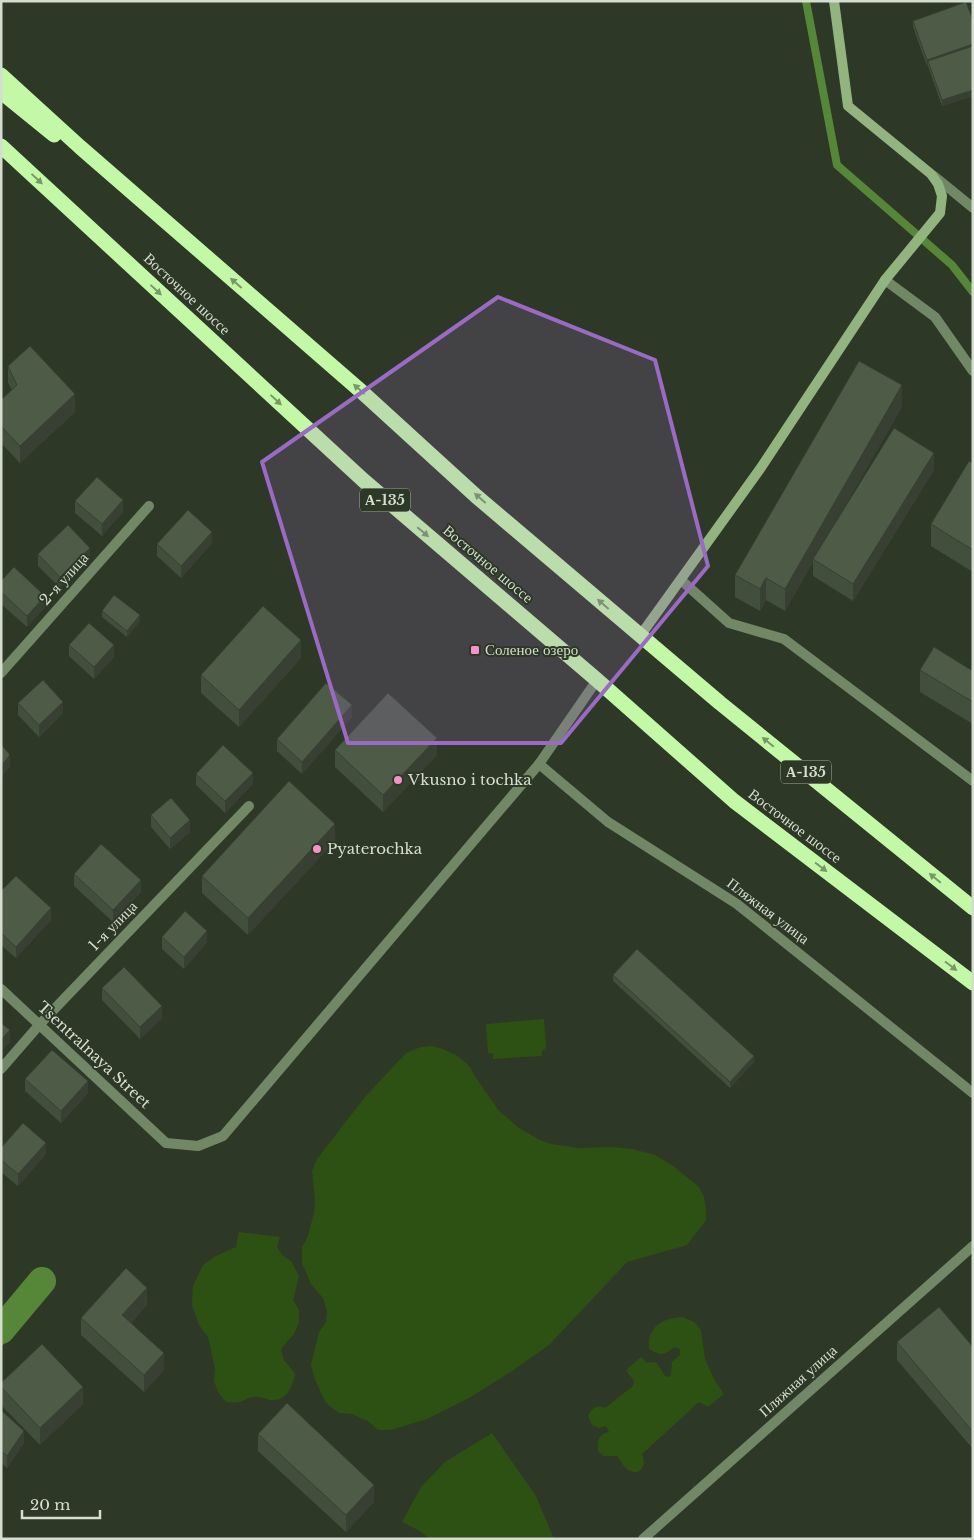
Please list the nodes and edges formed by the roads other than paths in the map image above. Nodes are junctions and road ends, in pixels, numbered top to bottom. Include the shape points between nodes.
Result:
1 (834, 1) edge
2 (1, 75) edge
3 (1, 92) edge
4 (1, 146) edge
5 (80, 147) junction
6 (931, 174) junction
7 (973, 208) edge
8 (885, 280) junction
9 (973, 371) edge
10 (149, 506) dead end
11 (681, 580) junction
12 (640, 636) junction
13 (1, 673) edge
14 (597, 680) junction
15 (538, 764) junction
16 (973, 781) edge
17 (249, 806) dead end
18 (973, 908) edge
19 (973, 983) edge
20 (1, 988) edge
21 (40, 1024) junction
22 (1, 1069) edge
23 (973, 1093) edge
24 (973, 1246) edge
25 (644, 1539) edge

1 - 6 street via 848,106
2 - 5 highway, А-135
3 - 5 highway via 50,133
4 -> 14 highway, Восточное шоссе / А-135 via 363,480
12 -> 5 highway, А-135
6 - 7 street
6 - 8 street via 942,196 940,213
8 - 9 street via 935,317
8 - 11 street via 760,469
10 - 13 street, 2-я улица
11 - 12 street
11 - 16 street via 729,623 784,639
18 -> 12 highway, А-135
14 - 15 street
14 -> 19 highway, Восточное шоссе / А-135 via 734,801
15 - 21 street, Tsentralnaya Street via 223,1136 198,1146 166,1143
15 - 23 street, Пляжная улица via 608,822 737,904
17 - 21 street, 1-я улица
20 - 21 street, Tsentralnaya Street
21 - 22 street, 1-я улица
24 - 25 street, Пляжная улица

